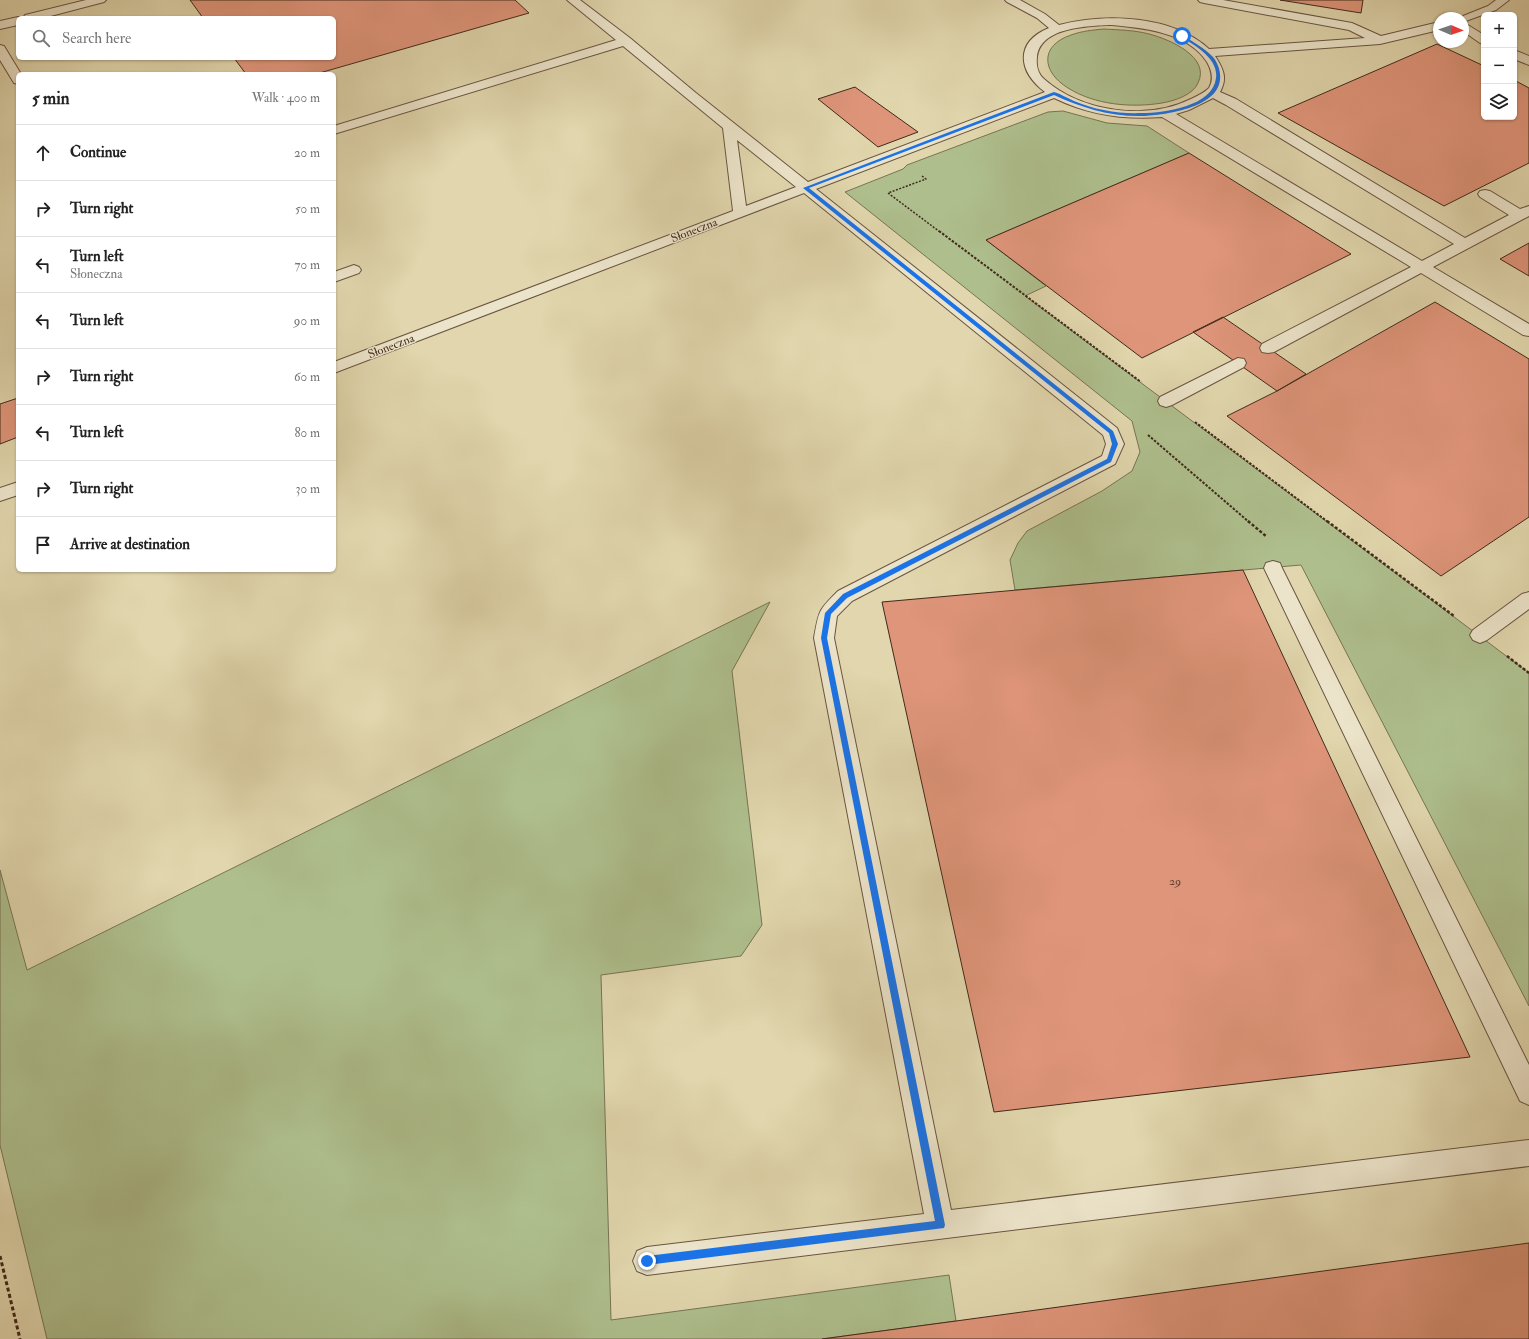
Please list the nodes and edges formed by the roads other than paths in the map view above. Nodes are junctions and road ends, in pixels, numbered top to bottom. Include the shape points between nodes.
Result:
1 (100, 0) edge
2 (574, 0) edge
3 (1011, 0) edge
4 (1204, 0) edge
5 (1503, 0) edge
6 (37, 16) edge
7 (1469, 17) edge
8 (16, 21) edge
9 (0, 25) edge
10 (1433, 27) edge
11 (1057, 29) junction
12 (1469, 30) edge
13 (1481, 38) edge
14 (1380, 40) junction
15 (626, 41) junction
16 (0, 49) edge
17 (1206, 53) junction
18 (1517, 55) edge
19 (1529, 61) edge
20 (16, 77) edge
21 (1054, 93) junction
22 (1213, 93) junction
23 (1165, 113) junction
24 (729, 126) junction
25 (336, 129) edge
26 (806, 188) junction
27 (1485, 194) dead end
28 (1524, 212) edge
29 (740, 213) junction
30 (1464, 244) junction
31 (1420, 267) junction
32 (354, 270) dead end
33 (336, 276) edge
34 (1529, 332) edge
35 (1268, 348) dead end
36 (1238, 363) dead end
37 (336, 367) edge
38 (1166, 401) dead end
39 (16, 489) edge
40 (0, 495) edge
41 (1273, 568) dead end
42 (1529, 598) edge
43 (1480, 635) dead end
44 (1529, 1092) edge
45 (1529, 1152) edge
46 (940, 1225) junction
47 (647, 1261) dead end

1 - 6 lane
2 - 15 lane
3 - 11 lane via 1041,16
4 - 14 lane via 1352,27
5 - 7 lane via 1492,8
8 - 9 lane
10 - 14 lane
11 - 17 lane via 1087,22 1136,23 1182,36
11 - 21 lane via 1035,43 1029,55 1030,68 1039,81
12 - 13 lane
14 - 17 lane
15 - 24 lane
15 - 25 lane
16 - 20 lane
17 - 22 lane via 1218,72 1217,85
18 - 19 lane
21 - 23 lane via 1094,109 1142,115
21 - 26 lane, Słoneczna
22 - 23 lane via 1192,106
22 - 30 lane
23 - 31 lane
24 - 26 lane
24 - 29 lane
26 - 29 lane, Słoneczna
26 - 46 lane via 1111,432 1115,444 1110,460 845,596 828,613 824,638
27 - 28 lane
28 - 30 lane
29 - 37 lane, Słoneczna
30 - 31 lane
31 - 34 lane
31 - 35 lane
32 - 33 lane
36 - 38 lane
39 - 40 lane
41 - 44 lane
42 - 43 lane
45 - 46 lane
46 - 47 lane

